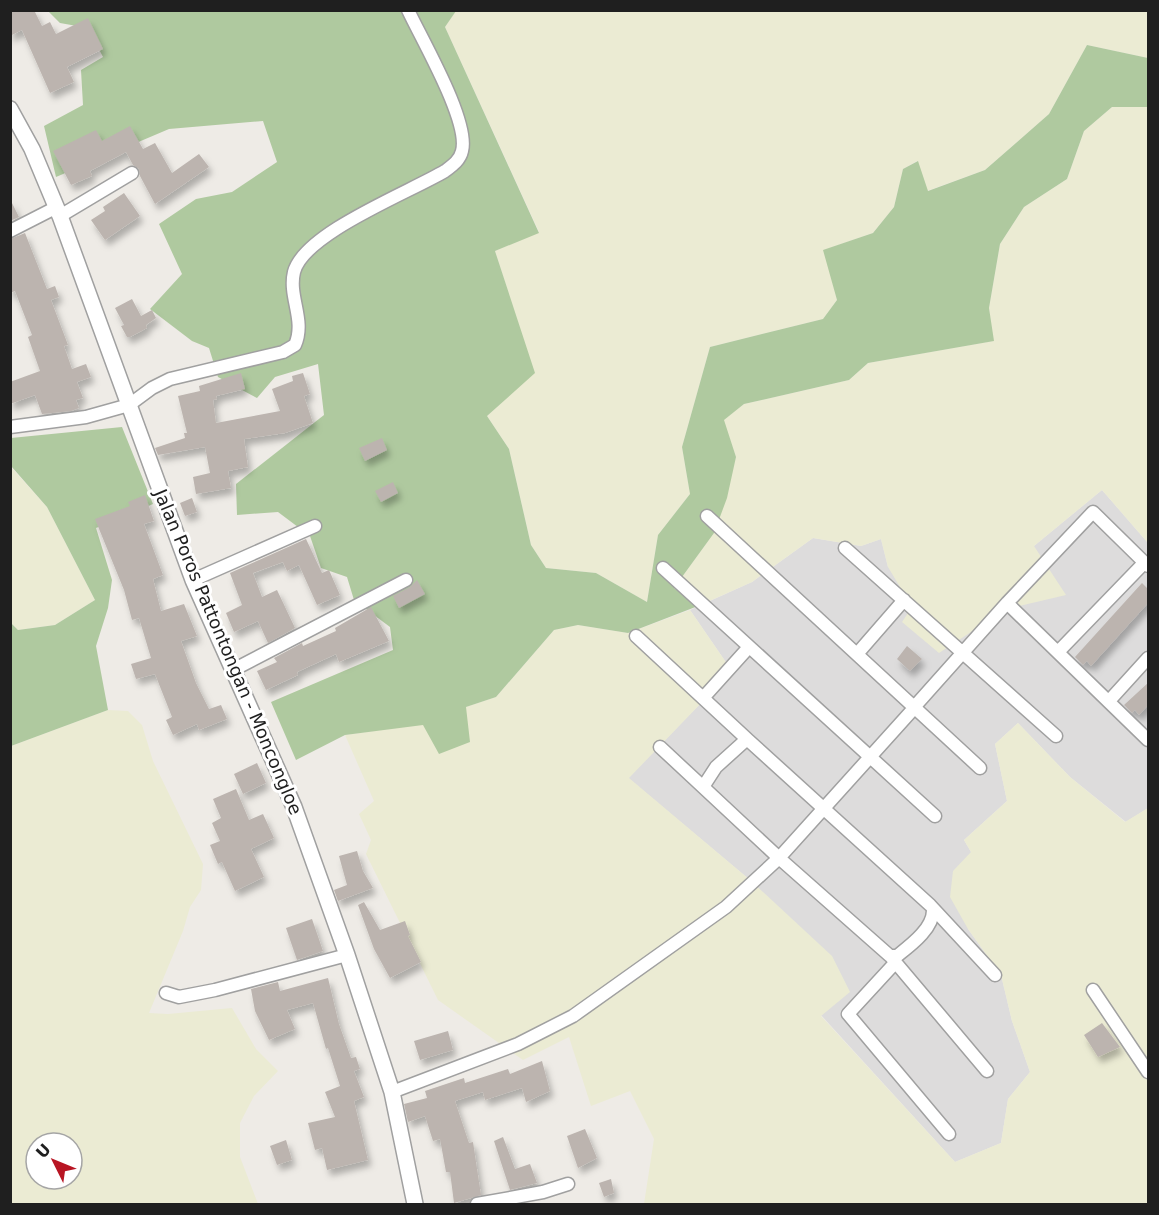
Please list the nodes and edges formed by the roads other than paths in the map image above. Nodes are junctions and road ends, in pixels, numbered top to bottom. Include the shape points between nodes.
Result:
1 (408, 10) edge
2 (10, 109) edge
3 (132, 173) dead end
4 (59, 212) junction
5 (10, 231) edge
6 (129, 405) junction
7 (10, 428) edge
8 (707, 516) dead end
9 (315, 525) dead end
10 (845, 548) dead end
11 (1147, 564) edge
12 (663, 568) dead end
13 (193, 580) junction
14 (406, 580) dead end
15 (903, 600) junction
16 (1007, 603) junction
17 (636, 636) dead end
18 (749, 647) junction
19 (1058, 652) junction
20 (961, 653) junction
21 (857, 654) junction
22 (1149, 658) edge
23 (233, 670) junction
24 (703, 698) junction
25 (1109, 701) junction
26 (916, 706) junction
27 (1056, 736) dead end
28 (747, 739) junction
29 (1149, 740) edge
30 (660, 747) dead end
31 (871, 759) junction
32 (980, 768) dead end
33 (703, 787) junction
34 (824, 809) junction
35 (935, 816) dead end
36 (779, 858) junction
37 (933, 909) junction
38 (347, 955) junction
39 (893, 959) junction
40 (995, 975) dead end
41 (1093, 990) dead end
42 (166, 993) dead end
43 (987, 1071) dead end
44 (1149, 1072) edge
45 (392, 1092) junction
46 (949, 1134) dead end
47 (568, 1184) dead end
48 (415, 1204) edge
49 (477, 1204) edge

1 - 6 street via 462,125 462,152 457,161 418,187 337,228 306,252 294,275 300,328 290,349 170,379
2 - 4 street, Jalan Poros Pattontongan - Moncongloe
3 - 4 street
4 - 5 street
4 - 6 street, Jalan Poros Pattontongan - Moncongloe
6 - 7 street via 86,417
6 - 13 street, Jalan Poros Pattontongan - Moncongloe
8 - 21 street
9 - 13 street
10 - 15 street
11 - 16 street via 1094,512
11 - 19 street
12 - 18 street
13 - 23 street, Jalan Poros Pattontongan - Moncongloe
14 - 23 street
15 - 20 street
15 - 21 street
16 - 19 street
16 - 20 street
17 - 24 street
18 - 24 street
18 - 31 street
19 - 25 street
20 - 26 street
20 - 27 street
21 - 26 street
22 - 25 street
23 - 38 street, Jalan Poros Pattontongan - Moncongloe via 294,807
24 - 28 street
25 - 29 street
26 - 31 street
26 - 32 street
28 - 33 street via 716,767
28 - 34 street
30 - 33 street
31 - 34 street
31 - 35 street
33 - 36 street
34 - 36 street
34 - 37 street
36 - 39 street
36 - 45 street via 726,907 573,1016 518,1044
37 - 39 street via 932,922
37 - 40 street
38 - 42 street via 215,990 179,997
38 - 45 street, Jalan Poros Pattontongan - Moncongloe
39 - 43 street
39 - 46 street via 848,1014
41 - 44 street
45 - 48 street, Jalan Poros Pattontongan - Moncongloe
47 - 49 street

